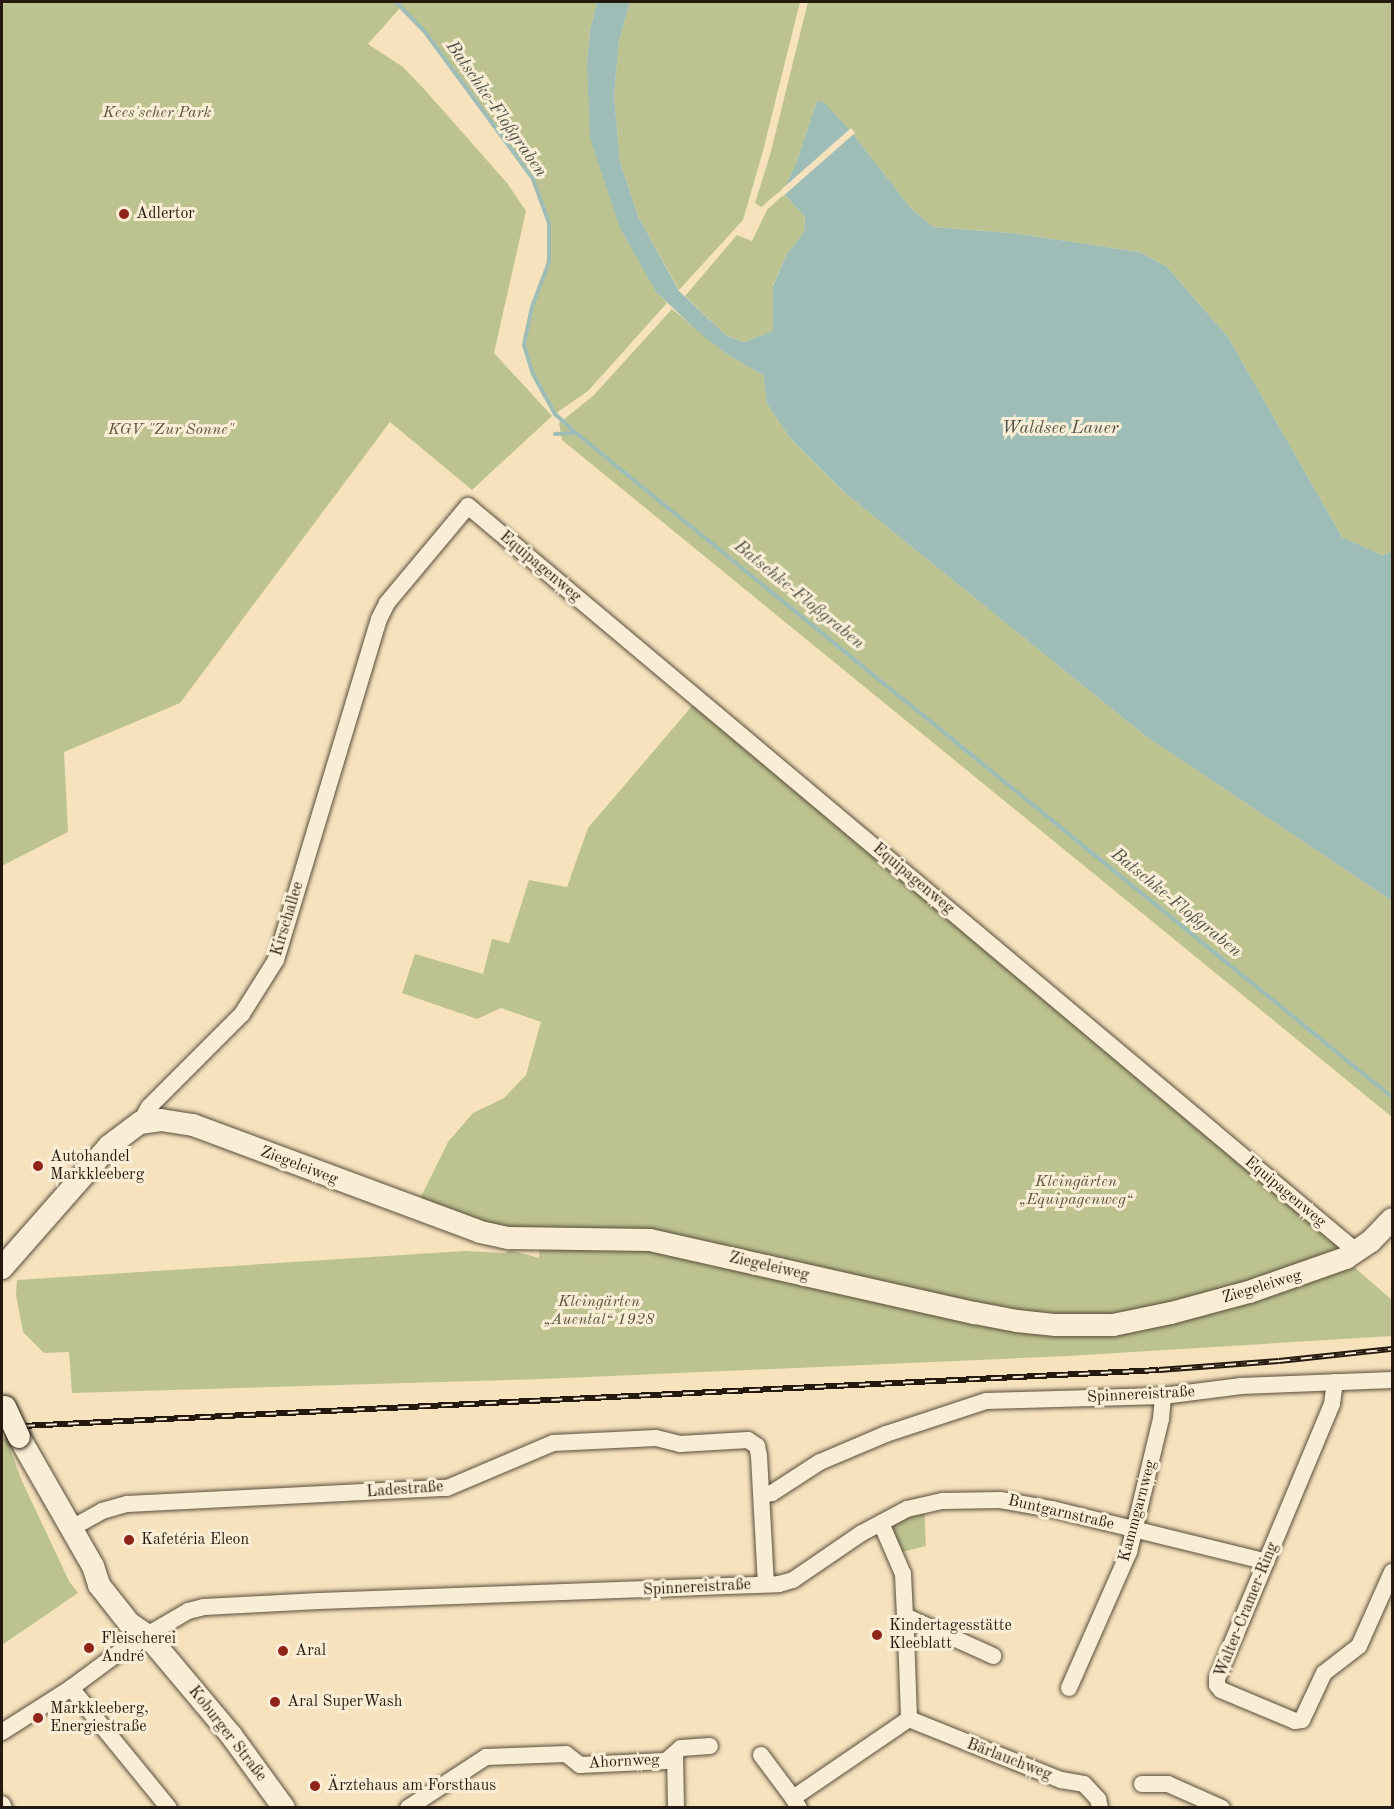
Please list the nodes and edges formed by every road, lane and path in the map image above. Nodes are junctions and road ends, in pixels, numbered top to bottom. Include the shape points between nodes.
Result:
1 (468, 506) joint
2 (140, 1123) junction
3 (1392, 1219) edge
4 (1353, 1254) junction
5 (2, 1268) edge
6 (1392, 1380) edge
7 (1335, 1382) junction
8 (1163, 1396) junction
9 (3, 1404) edge
10 (762, 1495) junction
11 (882, 1523) junction
12 (70, 1529) junction
13 (1136, 1531) junction
14 (1267, 1562) junction
15 (1392, 1572) edge
16 (766, 1584) junction
17 (906, 1633) dead end
18 (147, 1635) junction
19 (993, 1656) dead end
20 (71, 1688) junction
21 (1069, 1688) dead end
22 (909, 1719) junction
23 (2, 1732) edge
24 (710, 1746) dead end
25 (675, 1754) junction
26 (761, 1755) dead end
27 (1142, 1784) dead end
28 (431, 1801) edge
29 (796, 1803) edge
30 (169, 1808) edge
31 (284, 1808) edge
32 (408, 1808) edge
33 (676, 1808) edge
34 (1100, 1808) edge
35 (1222, 1808) edge

1 - 2 street, Kirschallee via 387,603 379,619 276,960 242,1014 149,1107
1 - 4 street, Equipagenweg via 1351,1246
2 - 4 main road, Ziegeleiweg via 161,1120 193,1125 480,1232 509,1238 650,1240 1017,1321 1083,1326 1142,1320 1249,1292
2 - 5 main road, Kirschallee via 96,1160
3 - 4 main road, Ziegeleiweg
6 - 7 street, Spinnereistraße
7 - 8 street, Spinnereistraße via 1242,1386
7 - 14 street, Walter-Cramer-Ring via 1332,1404
8 - 10 street, Spinnereistraße via 986,1401 886,1434 820,1462 772,1493
8 - 13 street, Kammgarnweg
9 - 12 main road, Koburger Straße, bridge
10 - 12 street, Ladestraße via 757,1446 748,1440 680,1444 656,1437 553,1443 447,1488 127,1504 102,1511
10 - 16 street, Spinnereistraße
11 - 13 street, Buntgarnstraße via 907,1509 943,1501 1000,1500
11 - 16 street, Buntgarnstraße via 793,1580
11 - 19 street via 903,1574 905,1616
12 - 18 main road, Koburger Straße via 93,1566 106,1574 138,1615
13 - 14 street, Buntgarnstraße
13 - 21 street, Kammgarnweg
14 - 15 street, Walter-Cramer-Ring via 1217,1685 1295,1721 1307,1715 1324,1673 1359,1646
16 - 18 street, Spinnereistraße via 204,1607 172,1618
17 - 22 street
18 - 20 street, Spinnereistraße
18 - 31 main road, Koburger Straße via 231,1735
20 - 23 street, Spinnereistraße
20 - 30 street
22 - 29 street
22 - 34 street, Bärlauchweg via 1061,1780 1084,1784 1098,1799
24 - 25 street, Ahornweg via 681,1748
25 - 28 street, Ahornweg via 666,1761 580,1765 566,1755 486,1757
25 - 33 street
26 - 29 street
27 - 35 street via 1168,1784
28 - 32 street, Ahornweg

